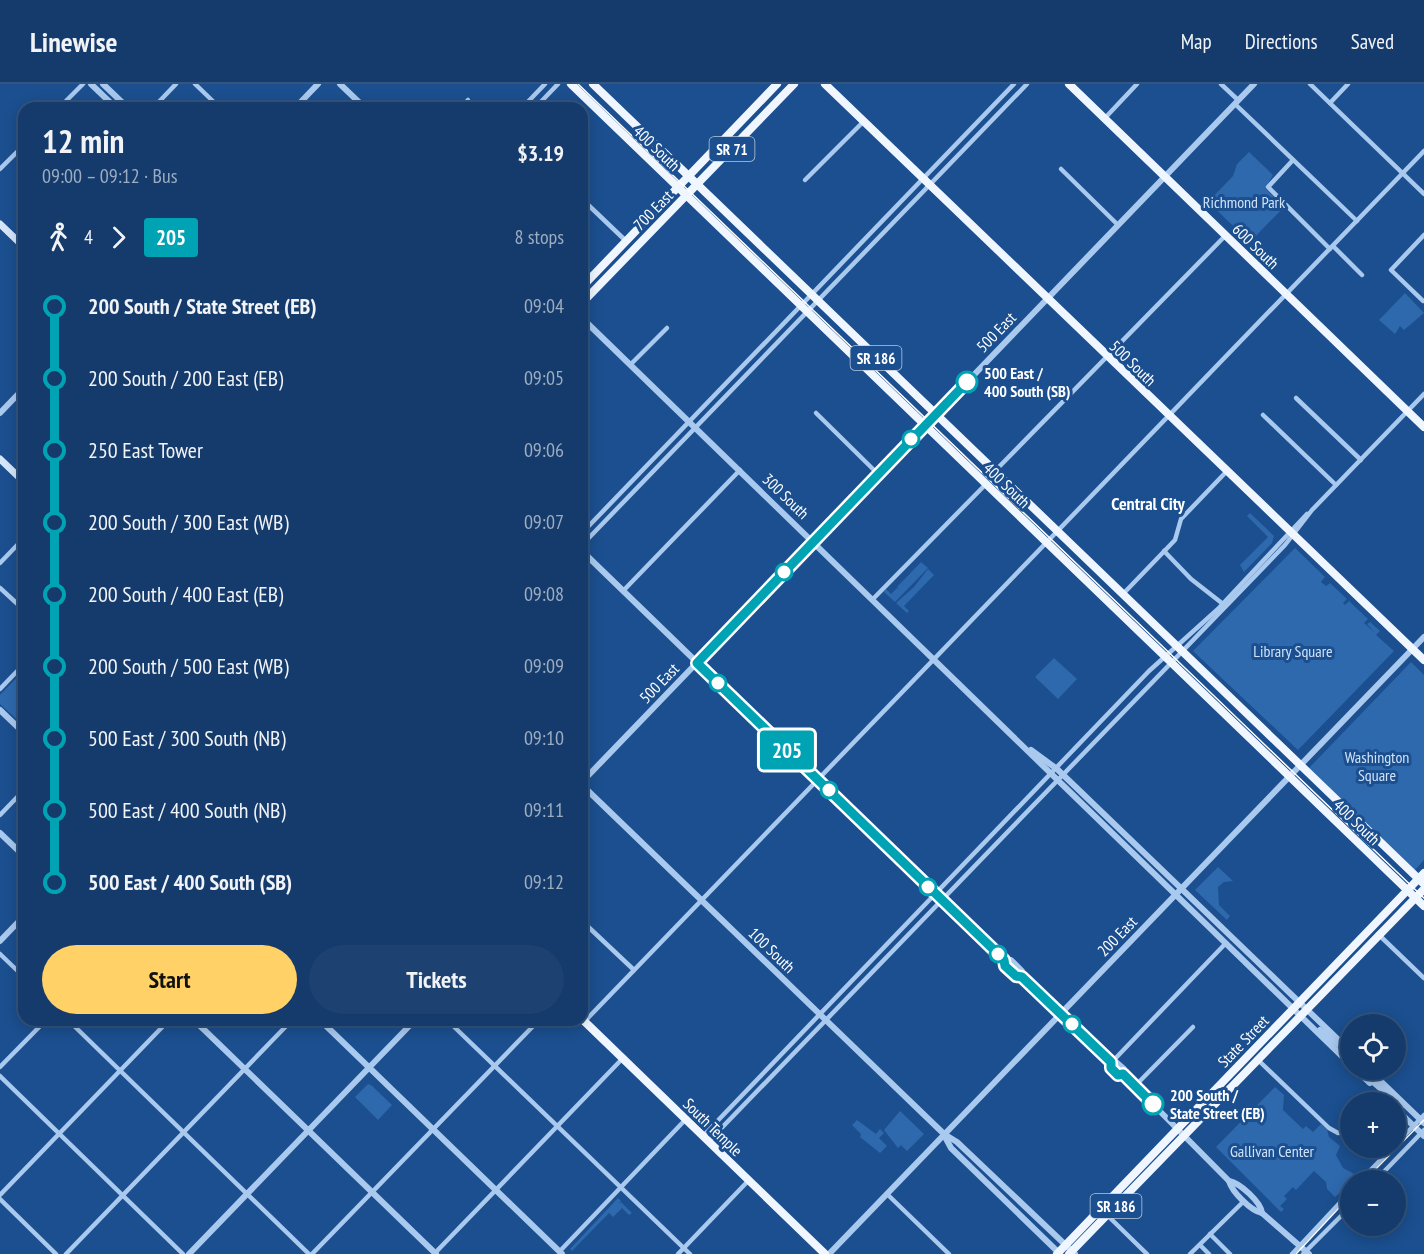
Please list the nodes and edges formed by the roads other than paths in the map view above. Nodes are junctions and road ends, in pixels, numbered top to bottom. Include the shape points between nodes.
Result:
1 (83, 84) edge
2 (91, 84) edge
3 (103, 84) edge
4 (176, 84) edge
5 (195, 84) edge
6 (318, 84) edge
7 (340, 84) edge
8 (545, 84) edge
9 (558, 84) edge
10 (571, 84) edge
11 (593, 84) edge
12 (777, 84) edge
13 (794, 84) edge
14 (825, 84) edge
15 (1014, 84) edge
16 (1027, 84) edge
17 (1069, 84) edge
18 (1137, 84) edge
19 (1221, 84) edge
20 (1254, 84) edge
21 (1310, 84) edge
22 (1348, 84) edge
23 (531, 99) junction
24 (998, 101) junction
25 (65, 102) edge
26 (110, 102) edge
27 (122, 102) edge
28 (159, 102) edge
29 (214, 102) edge
30 (300, 102) edge
31 (359, 102) edge
32 (528, 102) edge
33 (533, 102) edge
34 (541, 102) edge
35 (1237, 102) junction
36 (1330, 103) junction
37 (1004, 107) junction
38 (1105, 118) junction
39 (864, 121) junction
40 (971, 129) junction
41 (977, 135) junction
42 (18, 151) edge
43 (1424, 151) edge
44 (1293, 160) junction
45 (1061, 169) dead end
46 (0, 170) edge
47 (1402, 173) junction
48 (688, 176) junction
49 (1165, 177) junction
50 (805, 180) dead end
51 (926, 182) junction
52 (697, 185) junction
53 (678, 187) junction
54 (1424, 194) edge
55 (686, 196) junction
56 (588, 205) edge
57 (890, 213) junction
58 (897, 219) junction
59 (1357, 221) junction
60 (0, 224) edge
61 (1118, 225) junction
62 (1226, 236) junction
63 (1424, 236) edge
64 (866, 238) junction
65 (18, 241) edge
66 (626, 241) junction
67 (872, 244) junction
68 (1331, 247) junction
69 (840, 265) junction
70 (846, 271) junction
71 (1362, 274) dead end
72 (588, 280) edge
73 (1286, 294) junction
74 (588, 297) edge
75 (815, 298) junction
76 (1047, 299) junction
77 (1422, 302) edge
78 (804, 308) junction
79 (588, 324) edge
80 (667, 328) dead end
81 (768, 340) junction
82 (774, 345) junction
83 (1108, 358) junction
84 (630, 365) junction
85 (738, 371) junction
86 (744, 377) junction
87 (18, 394) edge
88 (1424, 394) edge
89 (1296, 398) dead end
90 (1408, 411) junction
91 (0, 413) edge
92 (816, 413) dead end
93 (935, 414) junction
94 (1263, 415) dead end
95 (1169, 416) junction
96 (690, 422) junction
97 (925, 425) junction
98 (695, 427) junction
99 (1424, 427) edge
100 (0, 459) edge
101 (1361, 460) junction
102 (649, 464) junction
103 (655, 469) junction
104 (740, 470) junction
105 (994, 472) junction
106 (1226, 472) junction
107 (878, 474) junction
108 (18, 476) edge
109 (986, 484) junction
110 (1336, 485) junction
111 (614, 500) junction
112 (620, 506) junction
113 (588, 527) edge
114 (1056, 531) junction
115 (1291, 534) junction
116 (588, 539) edge
117 (814, 541) junction
118 (1046, 542) junction
119 (18, 544) edge
120 (1164, 551) junction
121 (588, 557) edge
122 (0, 563) edge
123 (0, 588) edge
124 (623, 591) junction
125 (1122, 595) junction
126 (873, 599) junction
127 (18, 604) edge
128 (1223, 604) junction
129 (1424, 637) edge
130 (1179, 649) junction
131 (1412, 649) junction
132 (934, 658) junction
133 (1168, 659) junction
134 (1424, 660) edge
135 (697, 663) junction
136 (18, 670) edge
137 (0, 688) edge
138 (0, 710) edge
139 (18, 727) edge
140 (1023, 744) junction
141 (1300, 765) junction
142 (1060, 772) junction
143 (1290, 776) junction
144 (588, 777) edge
145 (1053, 778) junction
146 (818, 779) junction
147 (588, 789) edge
148 (18, 796) edge
149 (0, 815) edge
150 (0, 833) edge
151 (18, 850) edge
152 (1423, 881) edge
153 (1182, 888) junction
154 (1408, 890) junction
155 (1175, 895) junction
156 (939, 897) junction
157 (1415, 897) junction
158 (702, 900) junction
159 (1424, 906) edge
160 (18, 922) edge
161 (588, 927) edge
162 (1378, 934) junction
163 (0, 941) edge
164 (1225, 944) junction
165 (1247, 952) junction
166 (0, 954) edge
167 (1241, 960) junction
168 (634, 970) junction
169 (18, 971) edge
170 (1424, 978) edge
171 (1299, 1002) junction
172 (1292, 1009) junction
173 (1302, 1012) junction
174 (1061, 1013) junction
175 (588, 1015) edge
176 (823, 1017) junction
177 (588, 1025) edge
178 (40, 1026) edge
179 (74, 1026) edge
180 (163, 1026) edge
181 (200, 1026) edge
182 (286, 1026) edge
183 (326, 1026) edge
184 (409, 1026) edge
185 (453, 1026) edge
186 (532, 1026) edge
187 (1193, 1027) dead end
188 (1340, 1044) edge
189 (1340, 1053) edge
190 (623, 1058) junction
191 (1257, 1059) junction
192 (1111, 1062) junction
193 (494, 1065) junction
194 (0, 1067) edge
195 (244, 1068) junction
196 (369, 1068) junction
197 (120, 1071) junction
198 (0, 1076) edge
199 (1378, 1080) edge
200 (1369, 1082) joint
201 (1135, 1086) junction
202 (1379, 1092) edge
203 (1406, 1114) edge
204 (686, 1119) junction
205 (1420, 1121) edge
206 (557, 1126) junction
207 (433, 1129) junction
208 (1177, 1129) junction
209 (309, 1130) junction
210 (184, 1132) junction
211 (1423, 1132) edge
212 (1340, 1133) edge
213 (59, 1134) junction
214 (944, 1134) junction
215 (1406, 1134) edge
216 (1184, 1135) junction
217 (706, 1138) junction
218 (1382, 1158) edge
219 (1371, 1170) edge
220 (1386, 1170) edge
221 (749, 1180) junction
222 (1229, 1181) junction
223 (621, 1187) junction
224 (496, 1190) junction
225 (372, 1192) junction
226 (247, 1194) junction
227 (886, 1194) junction
228 (123, 1196) junction
229 (0, 1197) edge
230 (1245, 1200) junction
231 (1340, 1203) edge
232 (1262, 1213) junction
233 (1107, 1215) junction
234 (1340, 1217) edge
235 (1210, 1234) junction
236 (1200, 1245) junction
237 (1300, 1246) junction
238 (684, 1248) junction
239 (1070, 1251) edge
240 (560, 1253) edge
241 (1058, 1253) edge
242 (1306, 1253) edge
243 (56, 1254) edge
244 (66, 1254) edge
245 (183, 1254) edge
246 (189, 1254) edge
247 (310, 1254) edge
248 (435, 1254) edge
249 (678, 1254) edge
250 (690, 1254) edge
251 (827, 1254) edge
252 (949, 1254) edge
253 (1147, 1254) edge
254 (1190, 1254) edge
255 (1209, 1254) edge
256 (1230, 1254) edge
257 (1292, 1254) edge

1 - 25 street
2 - 26 street
3 - 27 street
4 - 28 street
5 - 29 street
6 - 30 street
7 - 31 street
8 - 23 street
9 - 34 street
10 - 53 main road, 400 South / SR 186
11 - 48 main road, 400 South / SR 186
12 - 48 main road, 700 East / SR 71
13 - 52 main road, 700 East / SR 71
14 - 39 main road, 500 South
15 - 24 street
16 - 37 street
17 - 38 main road, 600 South
18 - 38 street
19 - 35 street
20 - 35 street, 500 East
21 - 36 street
22 - 36 street
23 - 32 street
23 - 33 street
24 - 37 street
24 - 40 street
35 - 44 street
35 - 49 street, 500 East
36 - 47 street
37 - 41 street
38 - 49 main road, 600 South
39 - 50 street
39 - 51 main road, 500 South
40 - 41 street
40 - 51 street
41 - 51 street
42 - 46 street
43 - 47 street
44 - 59 street
44 - 68 street via 1268,187
45 - 61 street
47 - 54 street
47 - 59 street
48 - 52 main road, 400 South / SR 186
48 - 53 main road, 700 East / SR 71
49 - 61 street, 500 East
49 - 62 main road, 600 South
51 - 57 street
51 - 58 street
51 - 76 main road, 500 South
52 - 55 main road, 700 East / SR 71
52 - 75 main road, 400 South / SR 186
53 - 55 main road, 400 South / SR 186
53 - 66 main road, 700 East
55 - 74 main road, 700 East
55 - 78 main road, 400 South / SR 186
56 - 66 street
57 - 58 street
57 - 64 street
58 - 67 street
59 - 68 street
60 - 65 main road
61 - 76 street, 500 East
62 - 73 main road, 600 South
62 - 83 street
63 - 77 street via 1391,270
64 - 67 street
64 - 69 street
66 - 72 main road, 700 East
67 - 70 street
68 - 71 street
68 - 73 street
69 - 70 street
69 - 75 street
70 - 75 street
73 - 90 main road, 600 South
73 - 95 street
75 - 78 street
75 - 78 street
75 - 93 main road, 400 South / SR 186
76 - 83 main road, 500 South
76 - 93 street, 500 East
78 - 81 street
78 - 82 street
78 - 97 main road, 400 South / SR 186
79 - 84 street, 300 South
80 - 84 street
81 - 82 street
81 - 85 street
82 - 86 street
83 - 95 main road, 500 South
83 - 105 street
84 - 96 street, 300 South
85 - 86 street
85 - 96 street
86 - 98 street
87 - 91 street
88 - 90 street
89 - 101 street
90 - 99 main road, 600 South
90 - 101 street
92 - 107 street
93 - 97 street, 500 East
93 - 105 main road, 400 South / SR 186
94 - 110 street
95 - 106 main road, 500 South
95 - 114 street
96 - 98 street, 300 South
96 - 102 street
97 - 107 street, 500 East
97 - 109 main road, 400 South / SR 186
98 - 103 street
98 - 104 street, 300 South
100 - 108 main road
101 - 110 street
102 - 103 street
102 - 111 street
103 - 112 street
104 - 117 street, 300 South
104 - 124 street
105 - 114 main road, 400 South / SR 186
106 - 115 main road, 500 South
106 - 120 street via 1181,519 1177,536
107 - 117 street, 500 East
109 - 118 main road, 400 South / SR 186
109 - 126 street
110 - 115 street
111 - 112 street
111 - 113 street
112 - 116 street
114 - 118 street
114 - 125 main road, 400 South / SR 186
115 - 128 street
115 - 130 street
115 - 131 main road, 500 South
117 - 126 street, 300 South
117 - 135 street, 500 East
118 - 132 street
118 - 133 main road, 400 South / SR 186
119 - 122 street
120 - 125 street
120 - 128 street
121 - 124 street
123 - 127 street
124 - 135 street
125 - 130 main road, 400 South / SR 186
126 - 132 street, 300 South
128 - 130 street
129 - 131 street, 200 East
130 - 133 street
130 - 133 street
130 - 141 main road, 400 South / SR 186
131 - 134 main road, 500 South
131 - 141 street, 200 East
132 - 140 street, 300 South
132 - 146 street
133 - 142 street
133 - 142 street
133 - 143 main road, 400 South / SR 186
135 - 144 street, 500 East
135 - 146 street
136 - 137 street
138 - 139 street
140 - 142 street, 300 South
140 - 145 street, 300 South
141 - 143 street, 200 East
141 - 152 main road, 400 South / SR 186
142 - 145 street
142 - 153 street, 300 South
143 - 153 street, 200 East
143 - 154 main road, 400 South / SR 186
145 - 155 street, 300 South
145 - 156 street
146 - 156 street
146 - 158 street
147 - 158 street, 100 South
148 - 149 street
150 - 151 street
152 - 154 main road, State Street
152 - 157 main road, State Street / SR 186
153 - 155 street, 200 East
153 - 165 street, 300 South
154 - 157 main road, 400 South
154 - 171 main road, State Street / SR 186
155 - 164 street, 300 South
155 - 174 street, 200 East
156 - 174 street via 1004,960 1005,966
156 - 176 street
157 - 159 main road, 400 South
157 - 162 main road, State Street / SR 186
158 - 168 street
158 - 176 street, 100 South
160 - 163 street
161 - 168 street
162 - 170 street
162 - 173 main road, State Street / SR 186
164 - 167 street, 300 South
164 - 192 street
165 - 167 street
165 - 171 street, 300 South
166 - 169 street
167 - 172 street, 300 South
168 - 175 street
171 - 172 main road, State Street / SR 186
171 - 173 street, 300 South
172 - 173 street, 300 South
172 - 208 main road, State Street / SR 186
173 - 188 street
173 - 189 street, 300 South
173 - 191 main road, State Street / SR 186
174 - 192 street
174 - 214 street, 200 East
176 - 214 street, 100 South
176 - 217 street
177 - 190 main road, South Temple
178 - 194 street
179 - 197 street
180 - 197 street
181 - 195 street
182 - 195 street
183 - 196 street
184 - 196 street
185 - 193 street
186 - 193 street
187 - 201 street
190 - 204 main road, South Temple
190 - 206 street
191 - 212 street via 1329,1128
191 - 216 main road, State Street / SR 186
192 - 201 street via 1113,1070
193 - 206 street
193 - 207 street
195 - 209 street
195 - 210 street
196 - 207 street
196 - 209 street
197 - 210 street
197 - 213 street
198 - 213 street
199 - 205 street
200 - 202 street
200 - 205 street
201 - 208 street
203 - 205 street
204 - 217 main road, South Temple
204 - 223 street
205 - 211 street
205 - 215 street
206 - 223 street
206 - 224 street
207 - 224 street
207 - 225 street
208 - 216 street
208 - 239 main road, State Street / SR 186
209 - 225 street
209 - 226 street
210 - 226 street
210 - 228 street
211 - 220 street
213 - 228 street
213 - 229 street
214 - 227 street, 200 East
214 - 239 street, 100 South
214 - 241 street, 100 South via 951,1148
216 - 222 street
216 - 233 main road, State Street / SR 186
217 - 221 main road, South Temple
218 - 219 street
221 - 238 street
221 - 251 main road, South Temple
222 - 230 street
222 - 232 street via 1254,1200
223 - 238 street
223 - 240 street
224 - 240 street
224 - 248 street
225 - 247 street
225 - 248 street
226 - 246 street
226 - 247 street
227 - 251 street, 200 East
227 - 252 street
228 - 244 street
228 - 245 street
229 - 243 street
230 - 232 street
230 - 235 street
231 - 237 street
232 - 237 street
233 - 239 main road, State Street / SR 186
233 - 253 street
234 - 242 street
235 - 236 street
235 - 256 street
236 - 254 street
236 - 255 street
237 - 242 street
237 - 257 street
238 - 249 street
238 - 250 street
239 - 241 main road, State Street / SR 186

